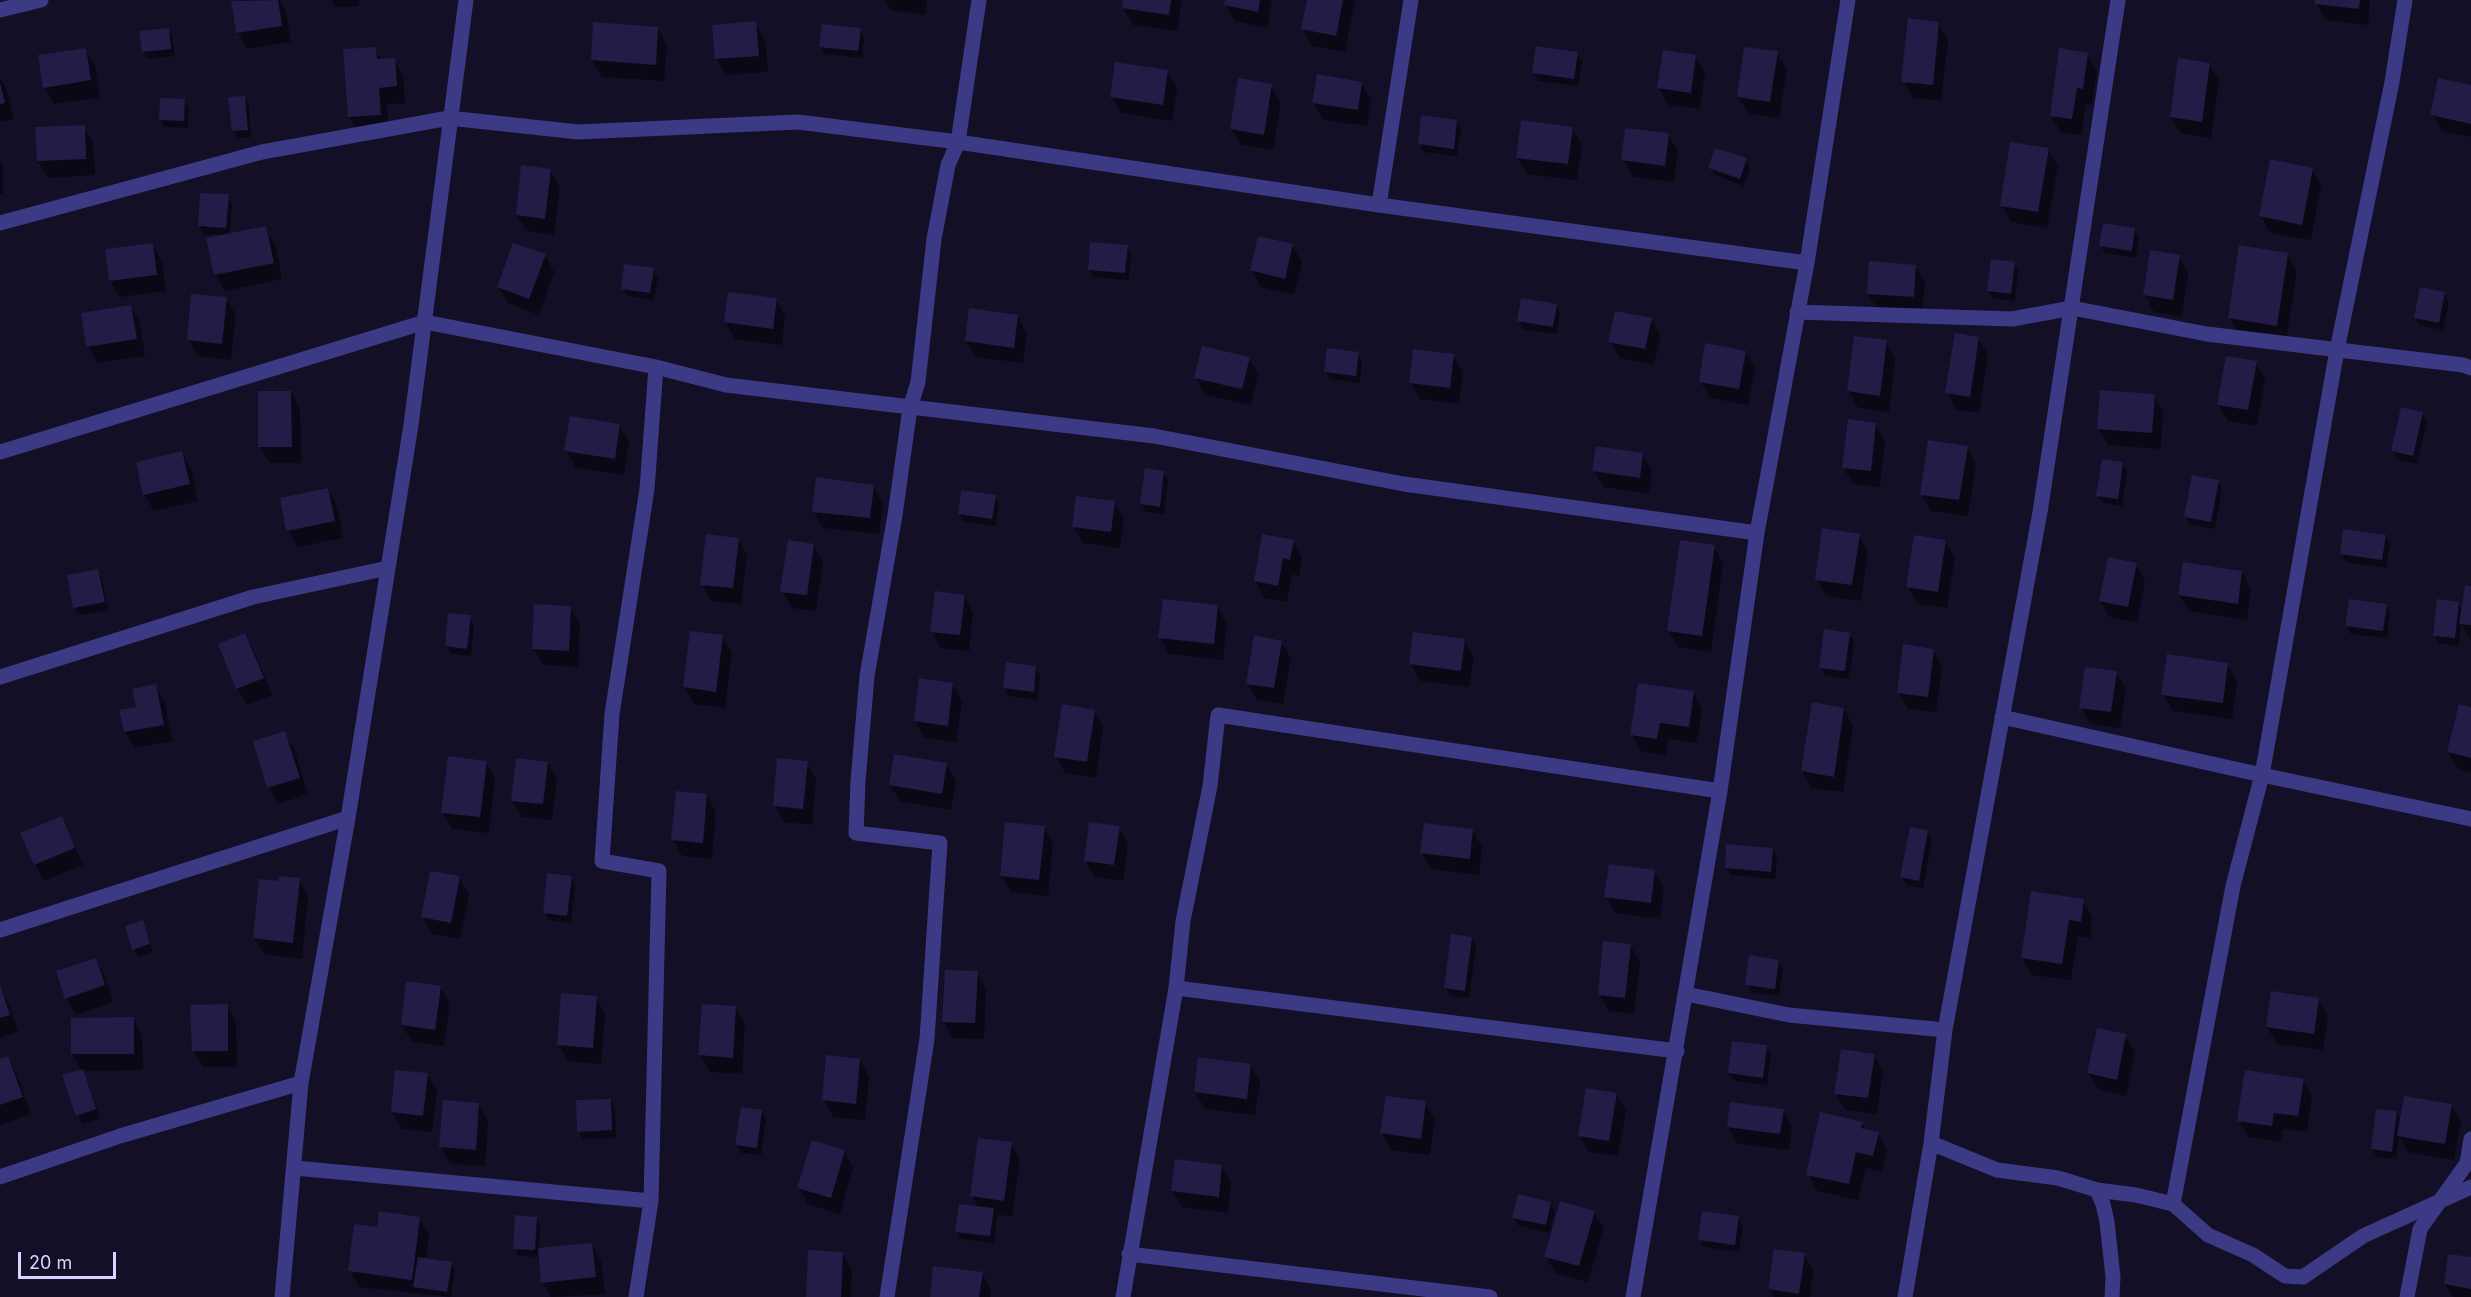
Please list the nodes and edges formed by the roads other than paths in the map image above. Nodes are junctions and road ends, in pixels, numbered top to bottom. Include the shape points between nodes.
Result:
1 (41, 0) edge
2 (466, 0) edge
3 (979, 0) edge
4 (1411, 0) edge
5 (1848, 0) edge
6 (2118, 0) edge
7 (2405, 0) edge
8 (0, 10) edge
9 (449, 118) junction
10 (958, 142) junction
11 (1379, 205) junction
12 (0, 223) edge
13 (1807, 263) junction
14 (2072, 308) junction
15 (1797, 312) junction
16 (426, 322) junction
17 (2337, 350) junction
18 (656, 367) junction
19 (2471, 368) edge
20 (910, 408) junction
21 (0, 452) edge
22 (1757, 533) junction
23 (388, 568) junction
24 (0, 677) edge
25 (2002, 717) junction
26 (2262, 775) junction
27 (1720, 791) junction
28 (348, 818) junction
29 (2471, 819) edge
30 (0, 930) edge
31 (1176, 988) junction
32 (1686, 994) junction
33 (1945, 1030) junction
34 (1677, 1051) junction
35 (301, 1083) junction
36 (2471, 1140) edge
37 (1931, 1143) junction
38 (295, 1168) junction
39 (0, 1177) edge
40 (2471, 1187) edge
41 (2097, 1190) junction
42 (651, 1201) junction
43 (2439, 1202) junction
44 (2173, 1204) junction
45 (1129, 1254) junction
46 (282, 1297) edge
47 (636, 1297) edge
48 (887, 1297) edge
49 (1123, 1297) edge
50 (1490, 1297) edge
51 (1633, 1297) edge
52 (1905, 1297) edge
53 (2112, 1297) edge
54 (2407, 1297) edge

1 - 8 street
2 - 9 street
3 - 10 street
4 - 11 street
5 - 13 street
6 - 14 street
7 - 17 street
9 - 10 street via 578,132 798,122
9 - 12 street via 262,152
9 - 16 street
10 - 11 street
10 - 20 street via 948,165 934,239 918,382
11 - 13 street
13 - 15 street
14 - 15 street via 2012,319
14 - 17 street via 2207,334
14 - 25 street
15 - 22 street
16 - 18 street
16 - 21 street
16 - 23 street
17 - 19 street
17 - 26 street
18 - 20 street via 726,385
18 - 42 street via 646,489 612,714 602,861 658,872
20 - 22 street via 1155,436 1404,484
20 - 48 street via 867,676 856,833 940,843 927,1039
22 - 27 street
23 - 24 street via 253,597
23 - 28 street
25 - 26 street
25 - 33 street
26 - 29 street
26 - 44 street via 2233,886
27 - 31 street via 1218,715 1210,786 1183,921
27 - 32 street
28 - 30 street
28 - 35 street
31 - 34 street
31 - 45 street
32 - 33 street via 1789,1015
32 - 34 street
33 - 37 street
34 - 51 street
35 - 38 street
35 - 39 street via 120,1136
36 - 43 street via 2467,1163
37 - 41 street via 1997,1170 2058,1178
37 - 52 street
38 - 42 street
38 - 46 street
40 - 43 street
41 - 44 street
41 - 53 street via 2107,1222
42 - 47 street
43 - 44 street via 2363,1236 2303,1276 2285,1276 2253,1255 2208,1235
43 - 54 street via 2420,1228
45 - 49 street
45 - 50 street

